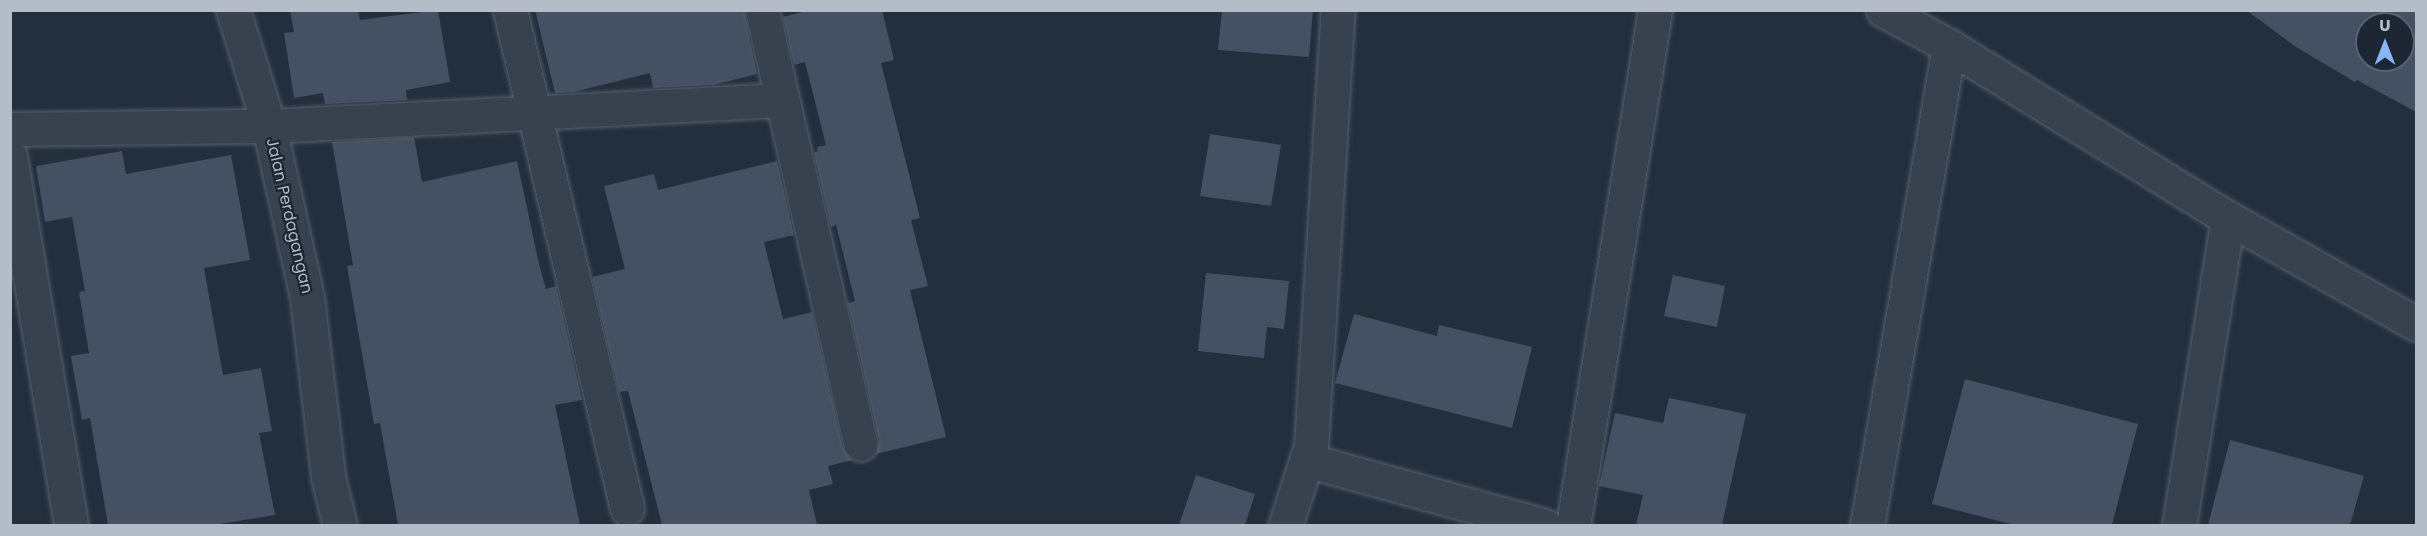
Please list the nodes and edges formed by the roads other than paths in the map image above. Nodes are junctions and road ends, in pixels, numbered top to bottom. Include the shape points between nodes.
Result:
1 (233, 10) edge
2 (510, 10) edge
3 (762, 10) edge
4 (1338, 10) edge
5 (1655, 10) edge
6 (1882, 10) edge
7 (1948, 46) junction
8 (782, 100) junction
9 (534, 112) junction
10 (269, 126) junction
11 (10, 129) edge
12 (10, 156) edge
13 (2229, 218) junction
14 (2416, 324) edge
15 (861, 444) dead end
16 (1306, 460) junction
17 (627, 508) dead end
18 (71, 525) edge
19 (340, 525) edge
20 (1285, 525) edge
21 (1545, 525) edge
22 (1573, 525) edge
23 (1867, 525) edge
24 (2179, 525) edge

1 - 10 street
2 - 9 street
3 - 8 street
4 - 16 street via 1311,446
5 - 22 street
6 - 7 street
7 - 13 street
7 - 23 street
8 - 9 street
8 - 15 street
9 - 10 street
9 - 17 street
10 - 11 street, Jalan Perdagangan
10 - 19 street, Jalan Perdagangan via 307,297 328,477
12 - 18 street
13 - 14 street
13 - 24 street
16 - 20 street
16 - 21 street

